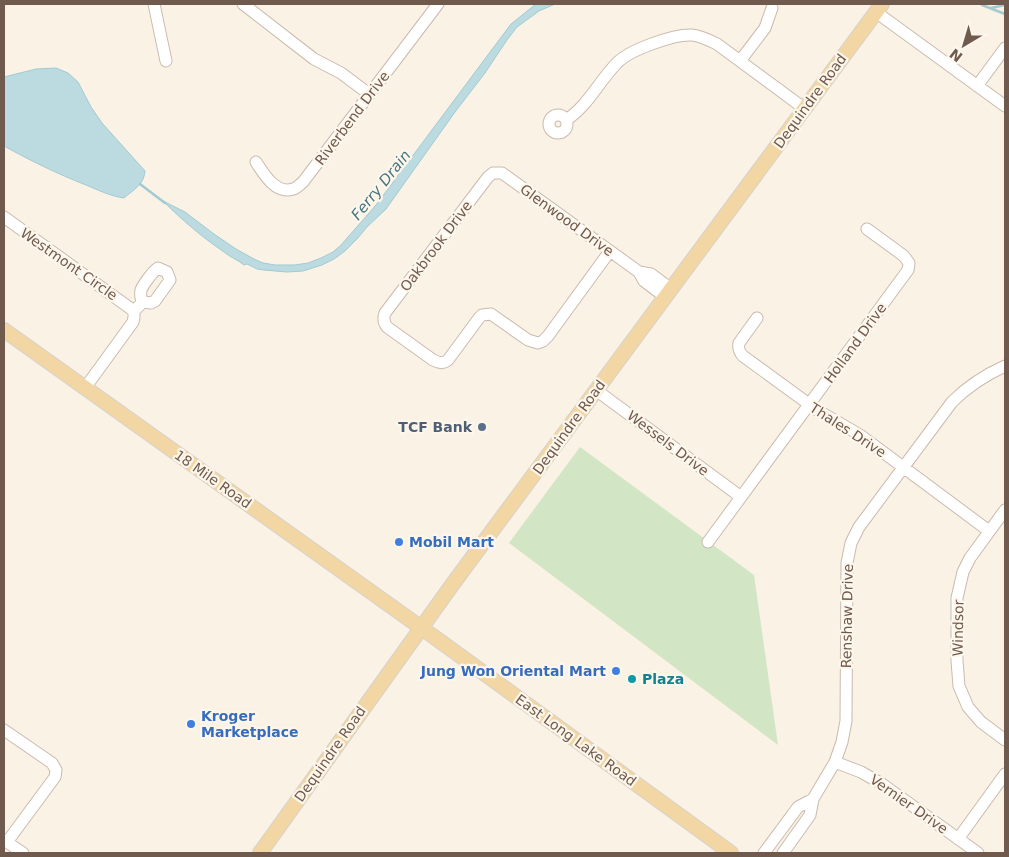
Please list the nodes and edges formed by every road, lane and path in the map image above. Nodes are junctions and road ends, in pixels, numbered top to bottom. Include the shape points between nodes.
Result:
1 (154, 4) edge
2 (243, 4) edge
3 (438, 4) edge
4 (773, 5) edge
5 (879, 8) edge
6 (1005, 48) edge
7 (166, 61) dead end
8 (740, 61) junction
9 (977, 86) junction
10 (369, 94) junction
11 (1005, 106) edge
12 (805, 109) junction
13 (566, 120) dead end
14 (256, 162) dead end
15 (494, 173) joint
16 (4, 217) edge
17 (867, 229) dead end
18 (610, 251) junction
19 (668, 293) junction
20 (143, 302) dead end
21 (134, 311) junction
22 (757, 318) dead end
23 (4, 330) edge
24 (1005, 366) edge
25 (85, 388) junction
26 (596, 390) junction
27 (809, 404) junction
28 (903, 467) junction
29 (740, 497) junction
30 (1005, 510) edge
31 (989, 531) junction
32 (708, 542) dead end
33 (421, 628) junction
34 (4, 730) edge
35 (1005, 740) edge
36 (835, 762) junction
37 (1005, 774) edge
38 (813, 799) junction
39 (958, 839) junction
40 (5, 841) edge
41 (23, 853) edge
42 (260, 853) edge
43 (731, 853) edge
44 (764, 853) edge
45 (782, 853) edge
46 (978, 853) edge

1 - 7 street
2 - 10 street via 314,59 341,73
3 - 10 street, Riverbend Drive
4 - 8 street via 765,28
5 - 9 street
5 - 12 main road, Dequindre Road
6 - 9 street
8 - 12 street
8 - 13 street via 717,44 691,35 636,50 622,58 584,105
9 - 11 street
10 - 14 street, Riverbend Drive via 303,182 295,188 284,190 277,187
12 - 19 main road, Dequindre Road
15 - 18 street, Glenwood Drive via 502,173
15 - 18 street, Oakbrook Drive via 385,313 387,327 433,360 441,363 448,360 478,318 487,314 528,340 543,341
16 - 21 street, Westmont Circle
17 - 27 street, Holland Drive via 904,256 909,263 908,270
18 - 19 street, Glenwood Drive via 639,272 651,274
19 - 26 main road, Dequindre Road
20 - 21 street
21 - 25 street via 133,322
22 - 27 street, Thales Drive via 739,343 740,352
23 - 25 main road, 18 Mile Road
24 - 28 street, Renshaw Drive via 962,392
25 - 33 main road, 18 Mile Road
26 - 29 street, Wessels Drive
26 - 33 main road, Dequindre Road
27 - 28 street, Thales Drive via 860,435
27 - 29 street, Holland Drive
28 - 31 street, Thales Drive
28 - 36 street, Renshaw Drive via 859,527 848,555 845,727
29 - 32 street, Holland Drive
30 - 31 street, Windsor
31 - 35 street, Windsor via 970,558 959,586 958,678 961,693 971,712
33 - 42 main road, Dequindre Road
33 - 43 main road, East Long Lake Road
34 - 40 street via 52,763 56,770 55,777
36 - 38 street, Renshaw Drive
36 - 39 street, Vernier Drive via 882,784
37 - 39 street
38 - 44 street, Renshaw Drive via 798,807
38 - 45 street, Renshaw Drive via 810,815
39 - 46 street, Vernier Drive
40 - 41 street

